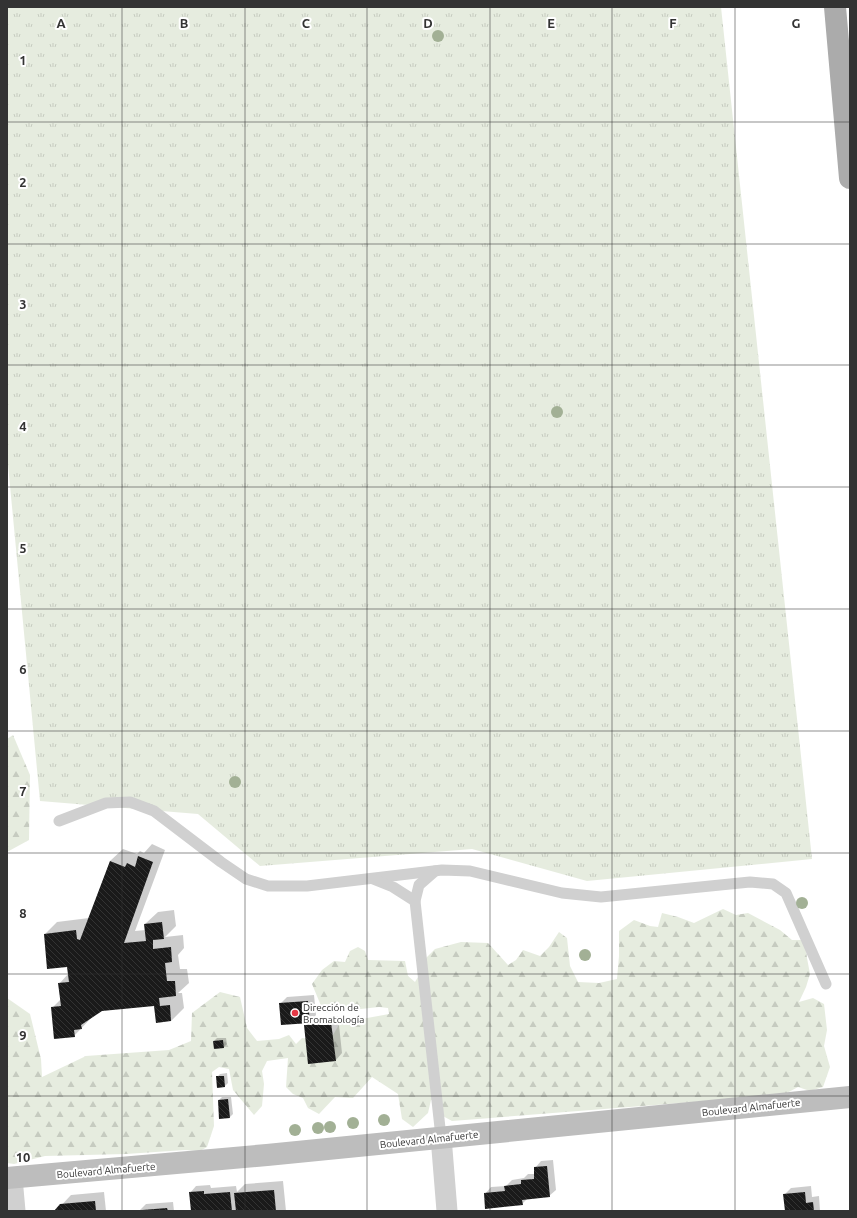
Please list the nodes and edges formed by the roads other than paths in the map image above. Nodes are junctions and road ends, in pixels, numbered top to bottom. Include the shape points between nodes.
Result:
1 (834, 7) edge
2 (850, 178) edge
3 (59, 821) dead end
4 (435, 871) junction
5 (372, 878) junction
6 (415, 900) junction
7 (826, 984) dead end
8 (850, 1097) edge
9 (441, 1137) junction
10 (9, 1178) edge
11 (15, 1211) edge
12 (448, 1211) edge

1 - 2 main road
3 - 5 lane via 106,803 130,802 154,812 246,879 268,886 307,886
4 - 5 lane
4 - 6 lane via 419,885
4 - 7 lane via 470,871 562,893 601,897 750,882 773,884 786,893
5 - 6 lane
6 - 9 lane
8 - 9 main road, Boulevard Almafuerte
9 - 10 main road, Boulevard Almafuerte
9 - 12 street
10 - 11 street

